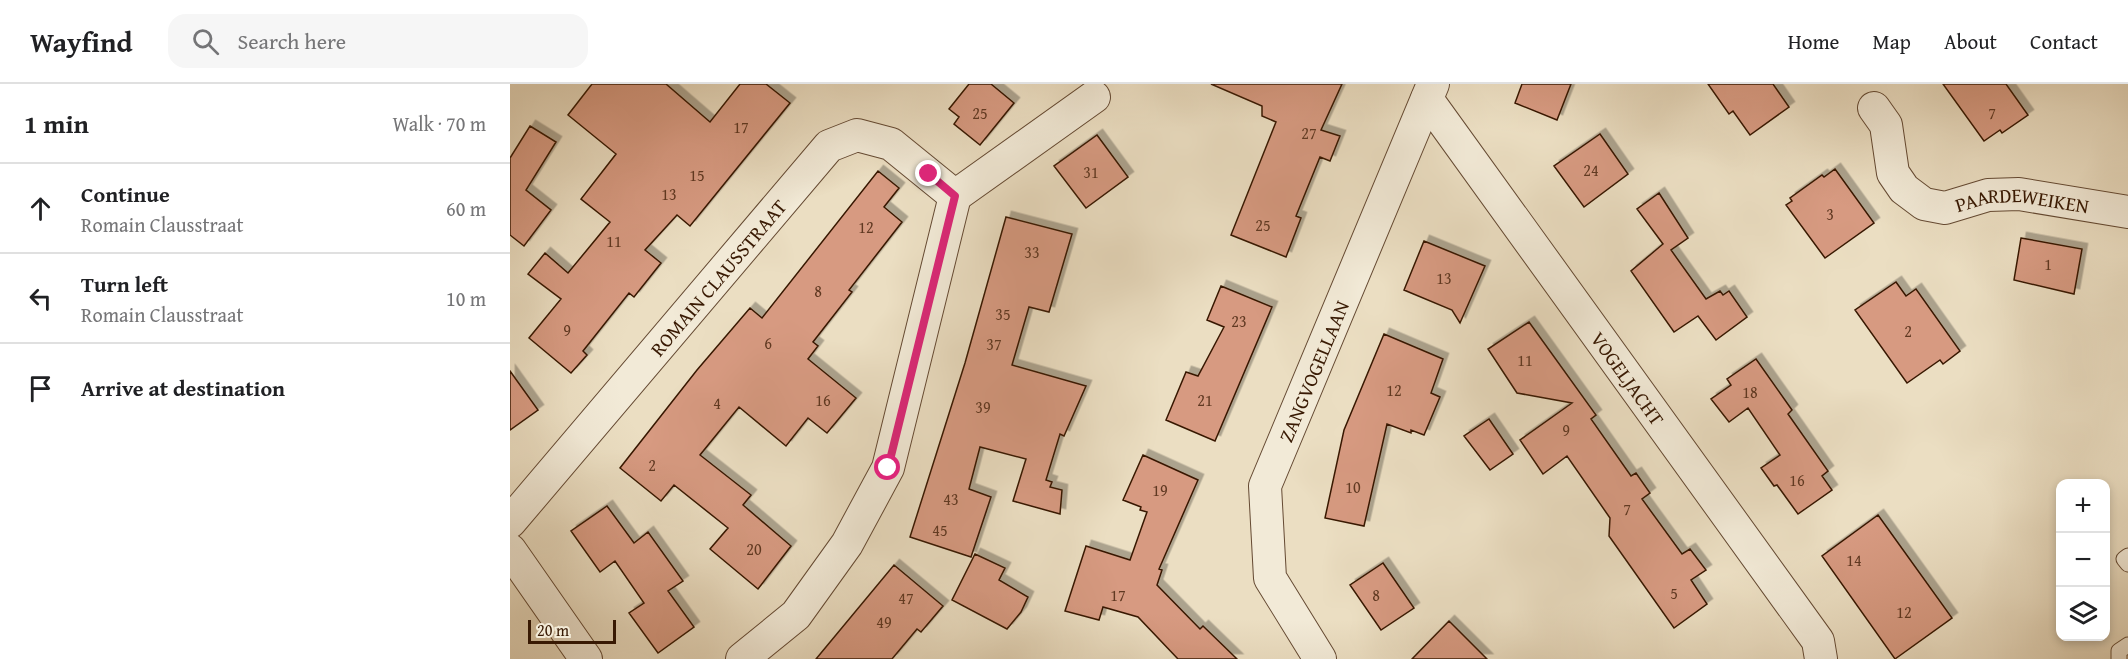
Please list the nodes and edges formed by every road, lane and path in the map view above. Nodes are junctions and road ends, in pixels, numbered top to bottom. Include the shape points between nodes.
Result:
1 (1430, 92) edge
2 (1094, 97) dead end
3 (1874, 108) dead end
4 (955, 196) junction
5 (2128, 212) edge
6 (510, 522) edge
7 (510, 550) edge
8 (2128, 556) edge
9 (2128, 564) edge
10 (2128, 645) edge
11 (586, 659) edge
12 (742, 659) edge
13 (1320, 659) edge
14 (1821, 659) edge
15 (2119, 659) edge

1 - 13 street, ZANGVOGELLAAN via 1265,486 1270,578
1 - 14 street, VOGELJACHT via 1818,641
2 - 4 street
3 - 5 street, PAARDEWEIKEN via 1887,125 1893,173 1904,189 1924,204 1945,208 1988,195 2019,194
4 - 6 street, ROMAIN CLAUSSTRAAT via 891,144 857,135 829,146
4 - 12 street via 888,468 847,544 796,615
7 - 11 street
8 - 9 lane via 2124,559
10 - 15 lane via 2120,651

